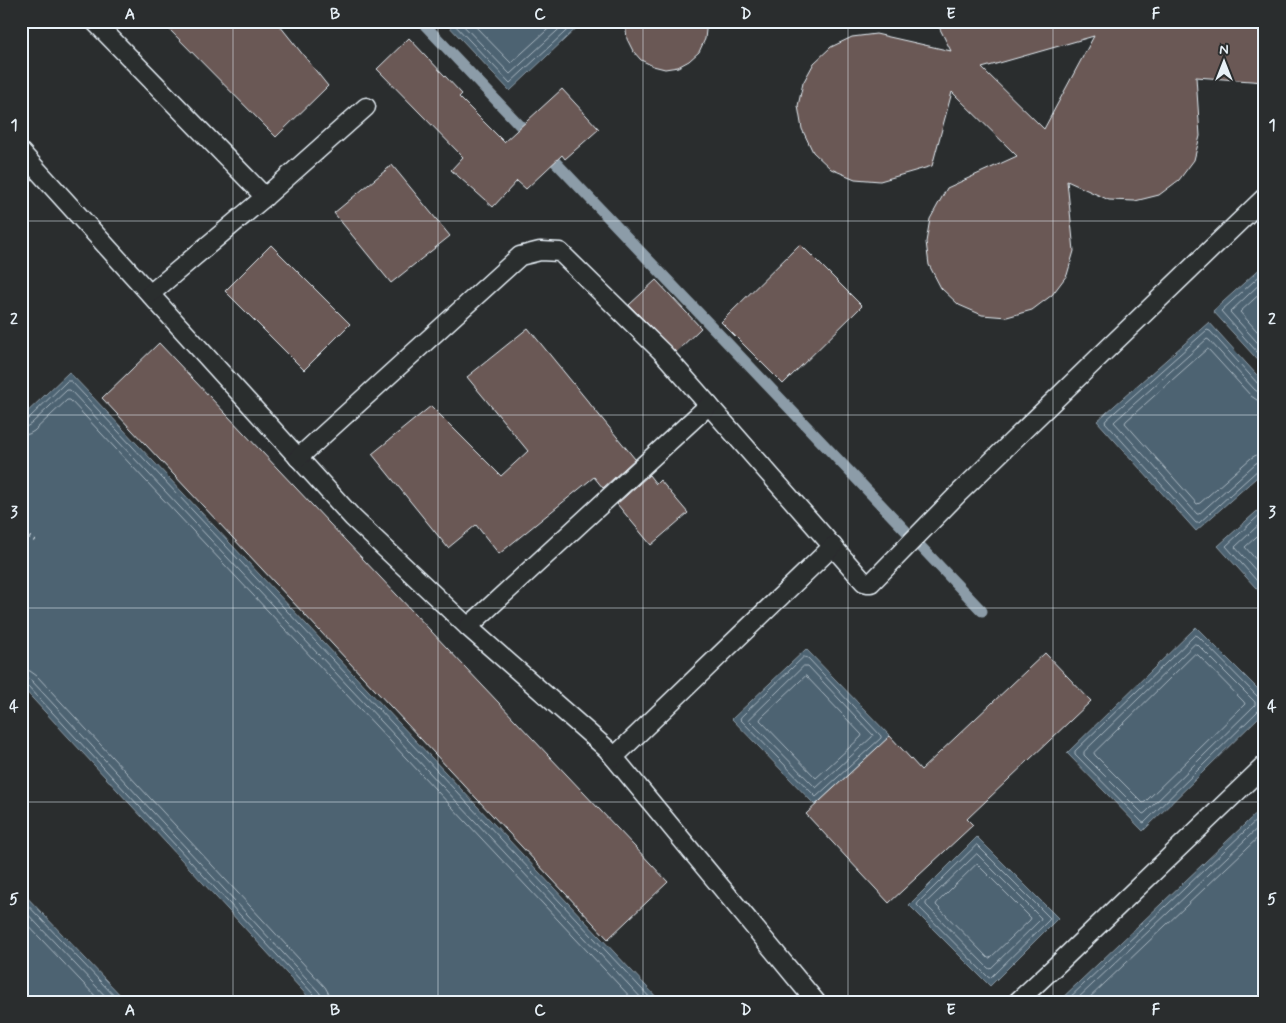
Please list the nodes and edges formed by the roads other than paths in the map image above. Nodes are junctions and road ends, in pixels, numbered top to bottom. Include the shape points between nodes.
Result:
1 (94, 21) edge
2 (366, 107) dead end
3 (21, 152) edge
4 (265, 197) junction
5 (1265, 198) edge
6 (150, 294) junction
7 (708, 405) junction
8 (298, 458) junction
9 (833, 546) junction
10 (468, 627) junction
11 (614, 757) junction
12 (1265, 765) edge
13 (816, 1002) edge
14 (1017, 1002) edge

1 - 4 lane
2 - 4 lane
3 - 6 lane
4 - 6 lane
5 - 9 lane via 1090,365 872,583 864,582
6 - 8 lane
7 - 8 lane via 663,353 560,252 540,250 520,256
7 - 9 lane
7 - 10 lane
8 - 10 lane via 353,518
9 - 11 lane
10 - 11 lane
11 - 13 lane
12 - 14 lane

